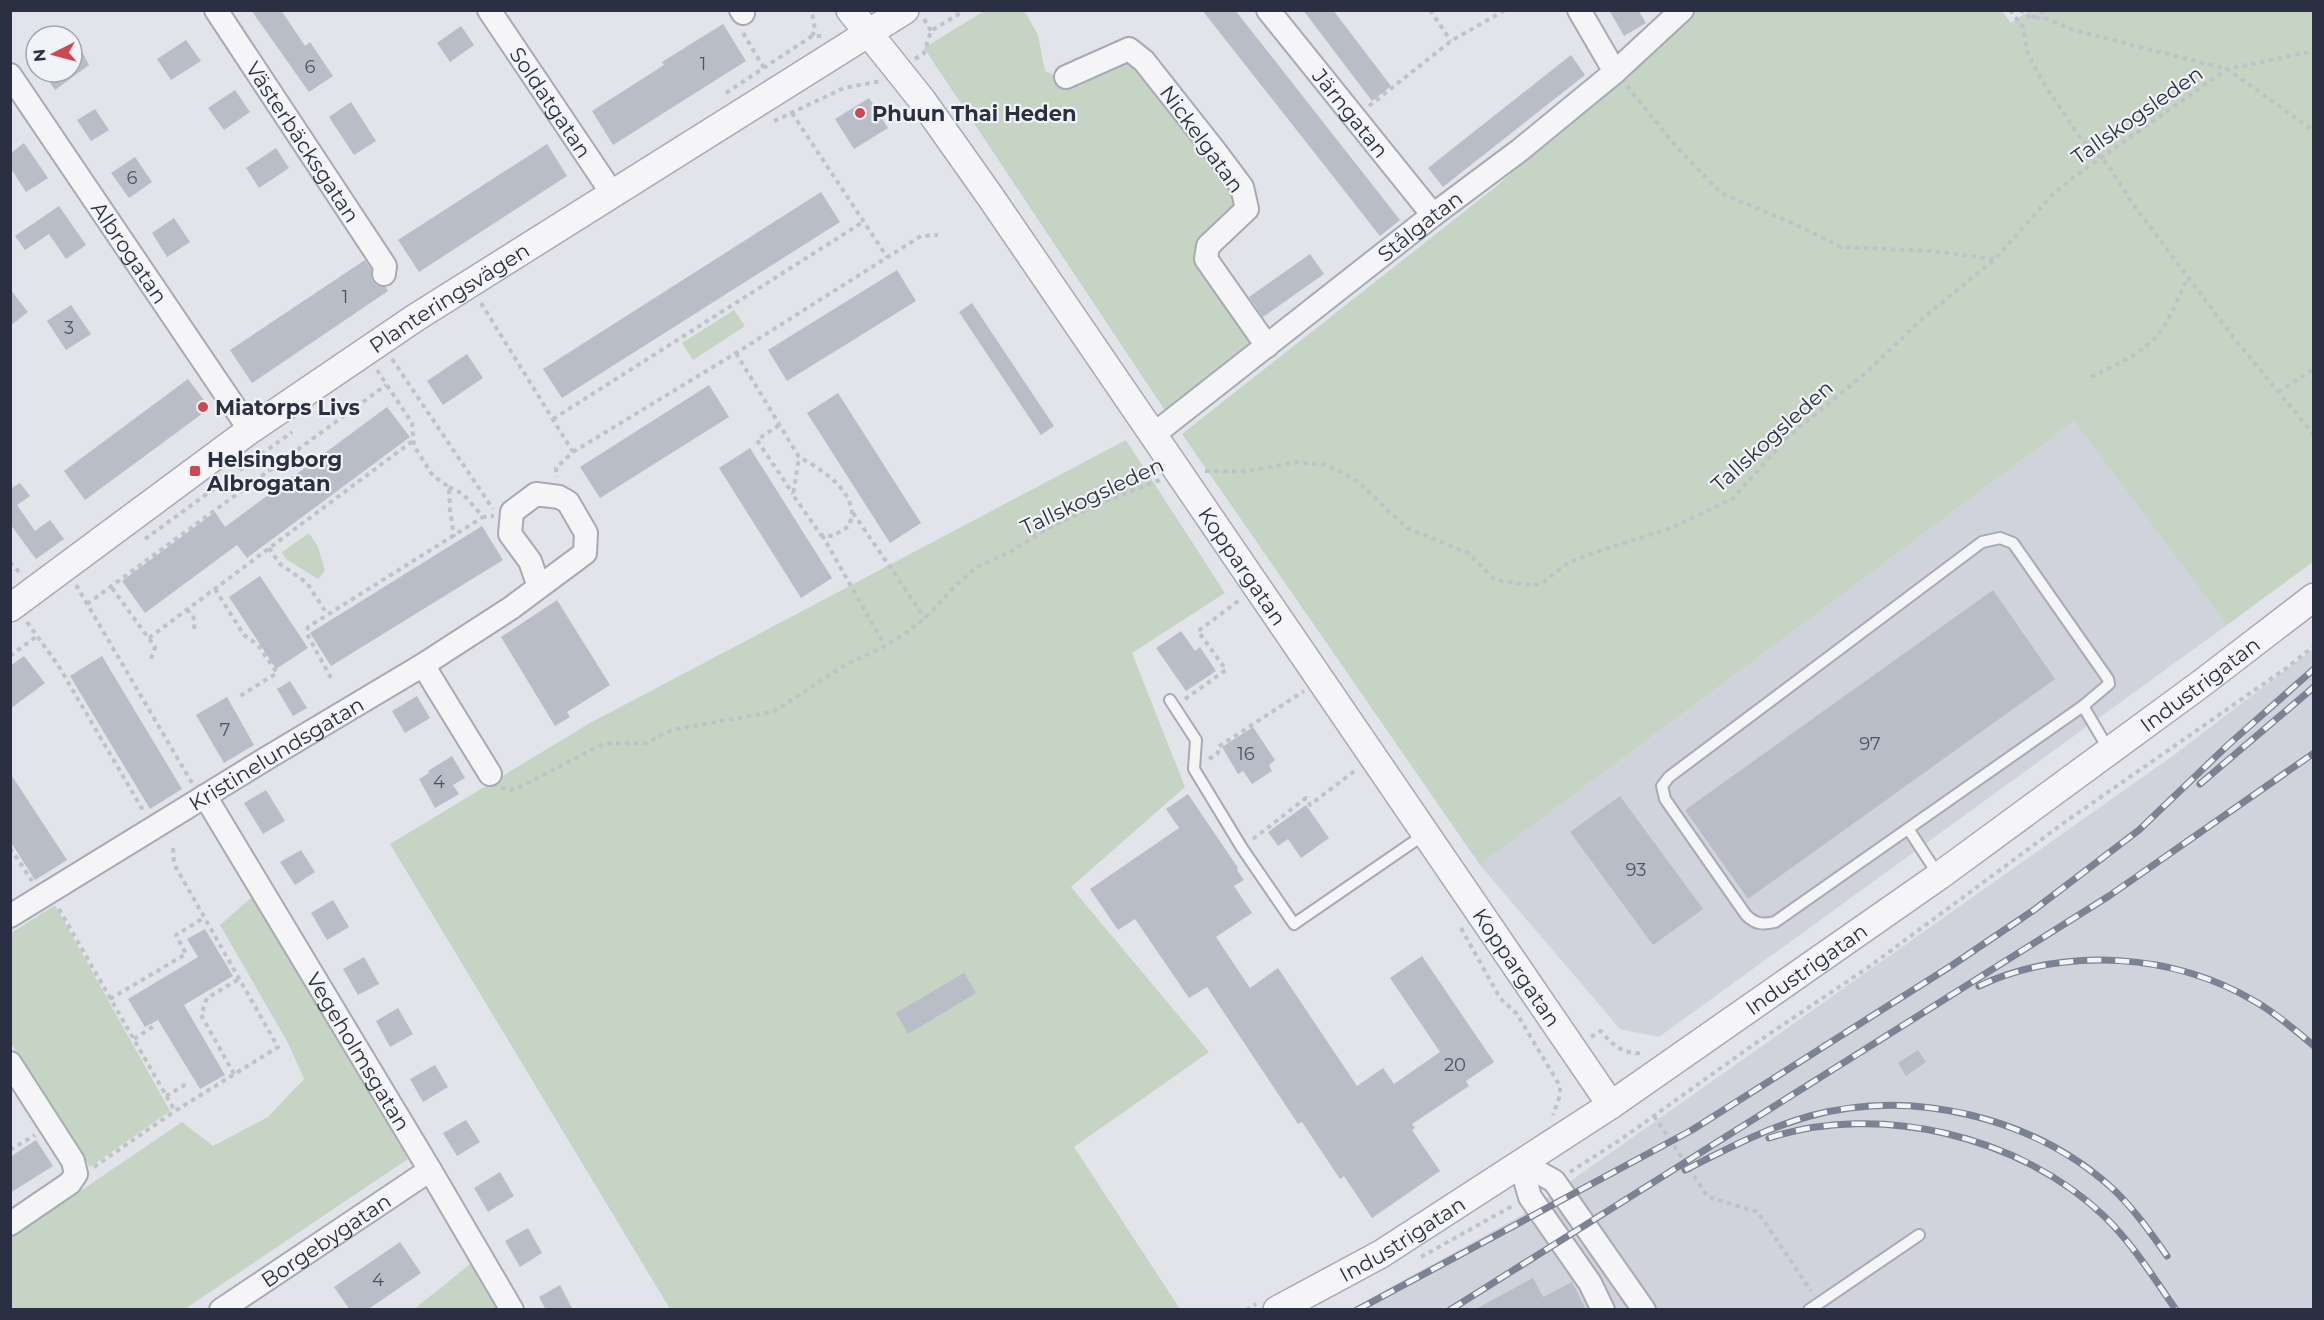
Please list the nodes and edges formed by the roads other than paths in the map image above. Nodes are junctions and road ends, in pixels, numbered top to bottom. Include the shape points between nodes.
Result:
1 (216, 10) edge
2 (489, 10) edge
3 (850, 10) edge
4 (905, 10) edge
5 (1268, 10) edge
6 (1578, 10) edge
7 (1682, 10) edge
8 (868, 33) junction
9 (1615, 72) junction
10 (10, 75) edge
11 (1066, 77) dead end
12 (612, 193) junction
13 (1433, 215) junction
14 (384, 274) dead end
15 (1267, 346) junction
16 (250, 430) junction
17 (1153, 435) junction
18 (538, 587) junction
19 (2313, 597) edge
20 (17, 613) edge
21 (423, 665) junction
22 (1172, 703) road end
23 (2083, 706) junction
24 (2110, 751) junction
25 (490, 774) road end
26 (203, 797) junction
27 (1909, 830) junction
28 (1425, 834) junction
29 (1939, 876) junction
30 (10, 916) edge
31 (10, 1063) edge
32 (1611, 1105) junction
33 (1520, 1162) junction
34 (430, 1170) junction
35 (10, 1224) edge
36 (1919, 1235) dead end
37 (1267, 1307) edge
38 (1603, 1309) edge
39 (221, 1310) edge
40 (512, 1310) edge
41 (1644, 1310) edge
42 (1809, 1310) edge

1 - 14 street, Västerbäcksgatan via 385,266
2 - 12 street, Soldatgatan
3 - 8 street, Koppargatan
4 - 8 street, Planteringsvägen
5 - 13 street, Järngatan
6 - 9 street
7 - 9 street, Stålgatan
8 - 12 street, Planteringsvägen
8 - 17 street, Koppargatan via 992,199
9 - 13 street, Stålgatan
10 - 16 street, Albrogatan
11 - 15 street, Nickelgatan via 1129,49 1144,60 1242,187 1247,209 1208,246 1206,260
12 - 16 street, Planteringsvägen via 415,318
13 - 15 street, Stålgatan
15 - 17 street, Stålgatan
16 - 20 street, Planteringsvägen
17 - 28 street, Koppargatan via 1164,474
18 - 18 street, Kristinelundsgatan via 585,553 586,533 559,496 536,494 512,512 510,534 530,561
18 - 21 street, Kristinelundsgatan
19 - 24 street, Industrigatan
21 - 25 street
21 - 26 street, Kristinelundsgatan
22 - 28 lane via 1196,740 1194,769 1294,924
23 - 24 lane
23 - 27 lane
23 - 27 lane via 2106,688 2108,679 2013,543 1991,539 1982,542 1662,786 1665,799 1746,915 1762,925 1774,922
24 - 29 street, Industrigatan
26 - 30 street, Kristinelundsgatan
26 - 34 street, Vegeholmsgatan
27 - 29 lane
28 - 32 street, Koppargatan
29 - 32 street, Industrigatan
31 - 35 street via 73,1161 76,1174 70,1183
32 - 33 street, Industrigatan
33 - 37 street, Industrigatan via 1381,1254
33 - 38 street via 1530,1197 1590,1283
33 - 41 street via 1554,1181
34 - 39 street, Borgebygatan
34 - 40 street, Vegeholmsgatan
36 - 42 lane

